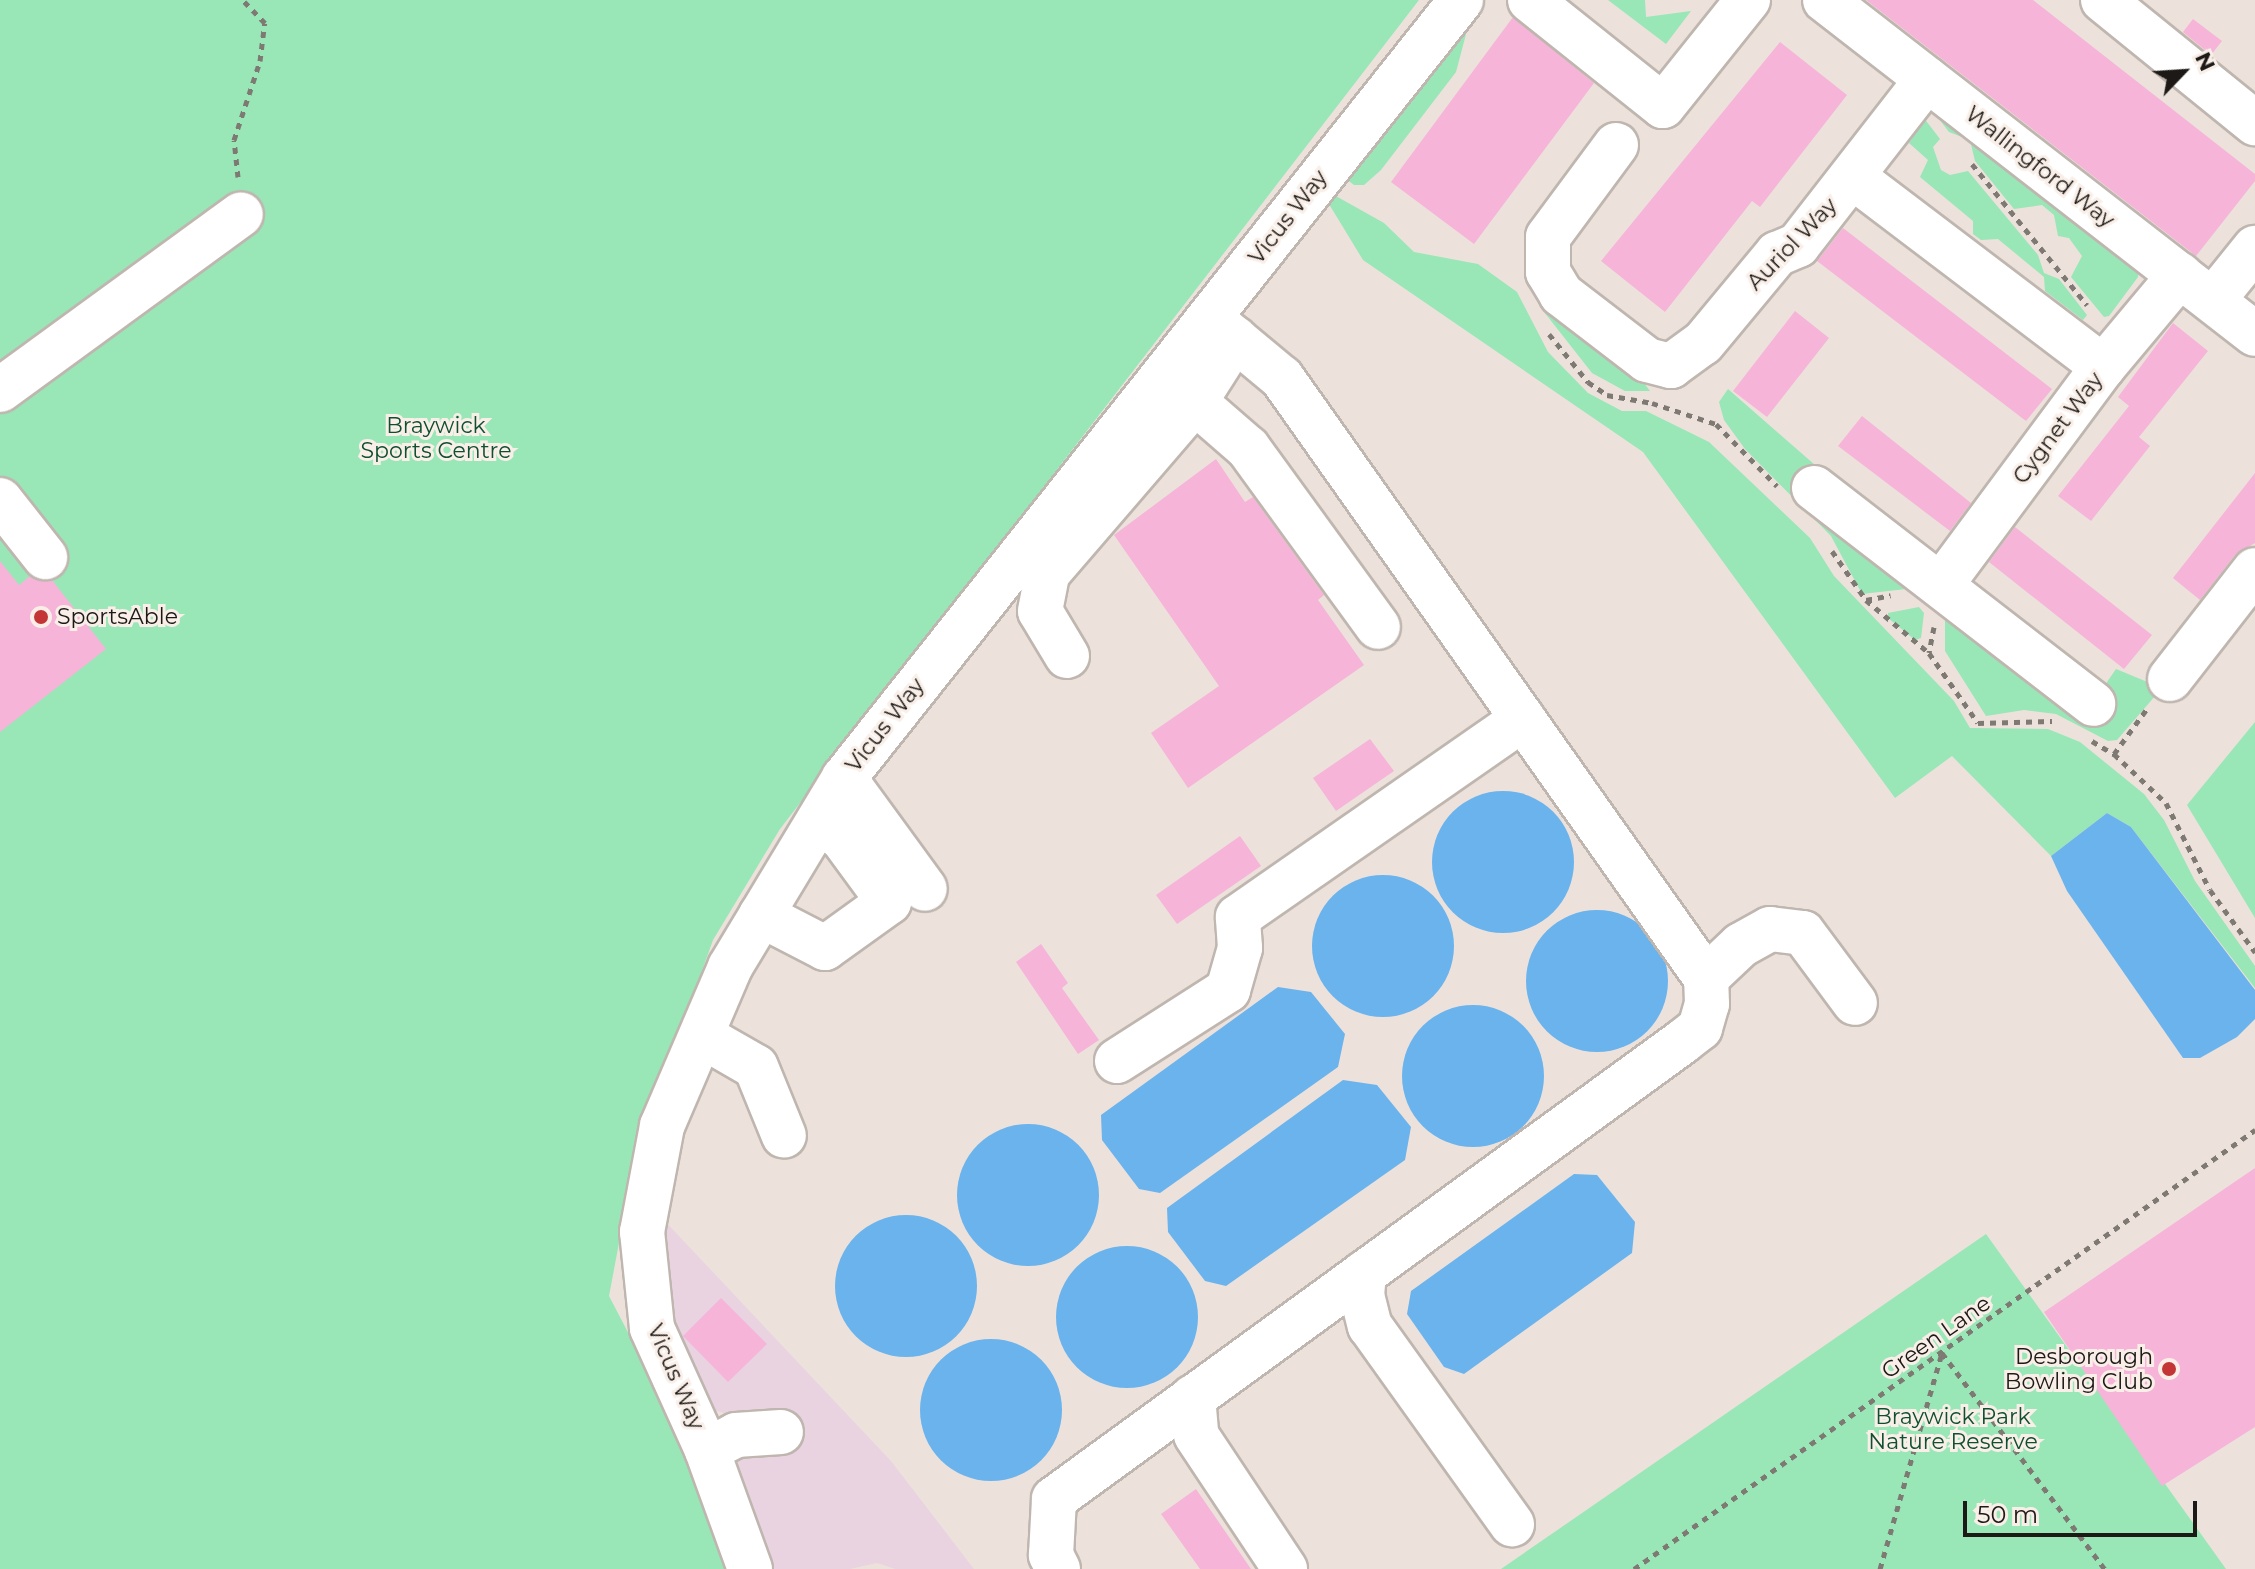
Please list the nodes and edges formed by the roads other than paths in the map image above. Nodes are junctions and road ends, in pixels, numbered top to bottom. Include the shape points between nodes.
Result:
1 (1461, 0) edge
2 (1530, 0) edge
3 (1748, 0) edge
4 (1825, 0) edge
5 (2103, 0) edge
6 (1927, 79) junction
7 (2255, 123) edge
8 (1616, 145) dead end
9 (1853, 177) junction
10 (241, 214) road end
11 (2255, 248) edge
12 (2196, 288) junction
13 (1223, 329) junction
14 (2255, 334) edge
15 (2113, 357) junction
16 (0, 390) edge
17 (1195, 402) junction
18 (1797, 488) road end
19 (0, 500) edge
20 (45, 557) dead end
21 (2255, 570) edge
22 (1941, 585) junction
23 (1378, 627) dead end
24 (1067, 656) dead end
25 (2170, 679) road end
26 (1523, 719) junction
27 (2080, 721) road end
28 (844, 778) junction
29 (818, 821) junction
30 (925, 889) dead end
31 (761, 915) junction
32 (1706, 978) junction
33 (1855, 1003) dead end
34 (702, 1036) junction
35 (1117, 1061) dead end
36 (784, 1136) dead end
37 (1364, 1273) junction
38 (1193, 1397) junction
39 (781, 1432) dead end
40 (707, 1450) junction
41 (1512, 1524) dead end
42 (750, 1569) edge
43 (1058, 1569) edge
44 (1285, 1569) edge

1 - 13 street, Vicus Way
2 - 3 street via 1663,106
4 - 6 street, Wallingford Way
5 - 7 street
6 - 9 street, Auriol Way
6 - 12 street, Wallingford Way
8 - 9 street, Auriol Way via 1548,237 1548,272 1561,294 1647,360 1679,364 1703,343 1777,254 1798,245
9 - 15 street
10 - 16 street
11 - 12 street, Cygnet Way
12 - 14 street, Wallingford Way
12 - 15 street, Cygnet Way
13 - 17 street
13 - 26 street via 1282,378
13 - 28 street, Vicus Way
15 - 22 street, Cygnet Way
17 - 23 street via 1248,448
17 - 24 street via 1047,574 1040,611
18 - 22 street
19 - 20 street
21 - 25 street
22 - 27 street
26 - 32 street
26 - 35 street via 1238,917 1240,948 1228,990
28 - 29 street, Vicus Way
28 - 30 street
29 - 31 street, Vicus Way
29 - 31 street via 842,838 889,902 825,948
31 - 34 street, Vicus Way via 730,967
32 - 33 street via 1741,945 1770,929 1803,933
32 - 37 street via 1707,1004 1700,1028
34 - 36 street via 756,1067
34 - 40 street, Vicus Way via 662,1126 642,1232 652,1328
37 - 38 street
37 - 41 street via 1362,1295 1370,1326
38 - 43 street via 1054,1499 1051,1555
38 - 44 street via 1196,1435
39 - 40 street via 736,1435
40 - 42 street, Vicus Way

